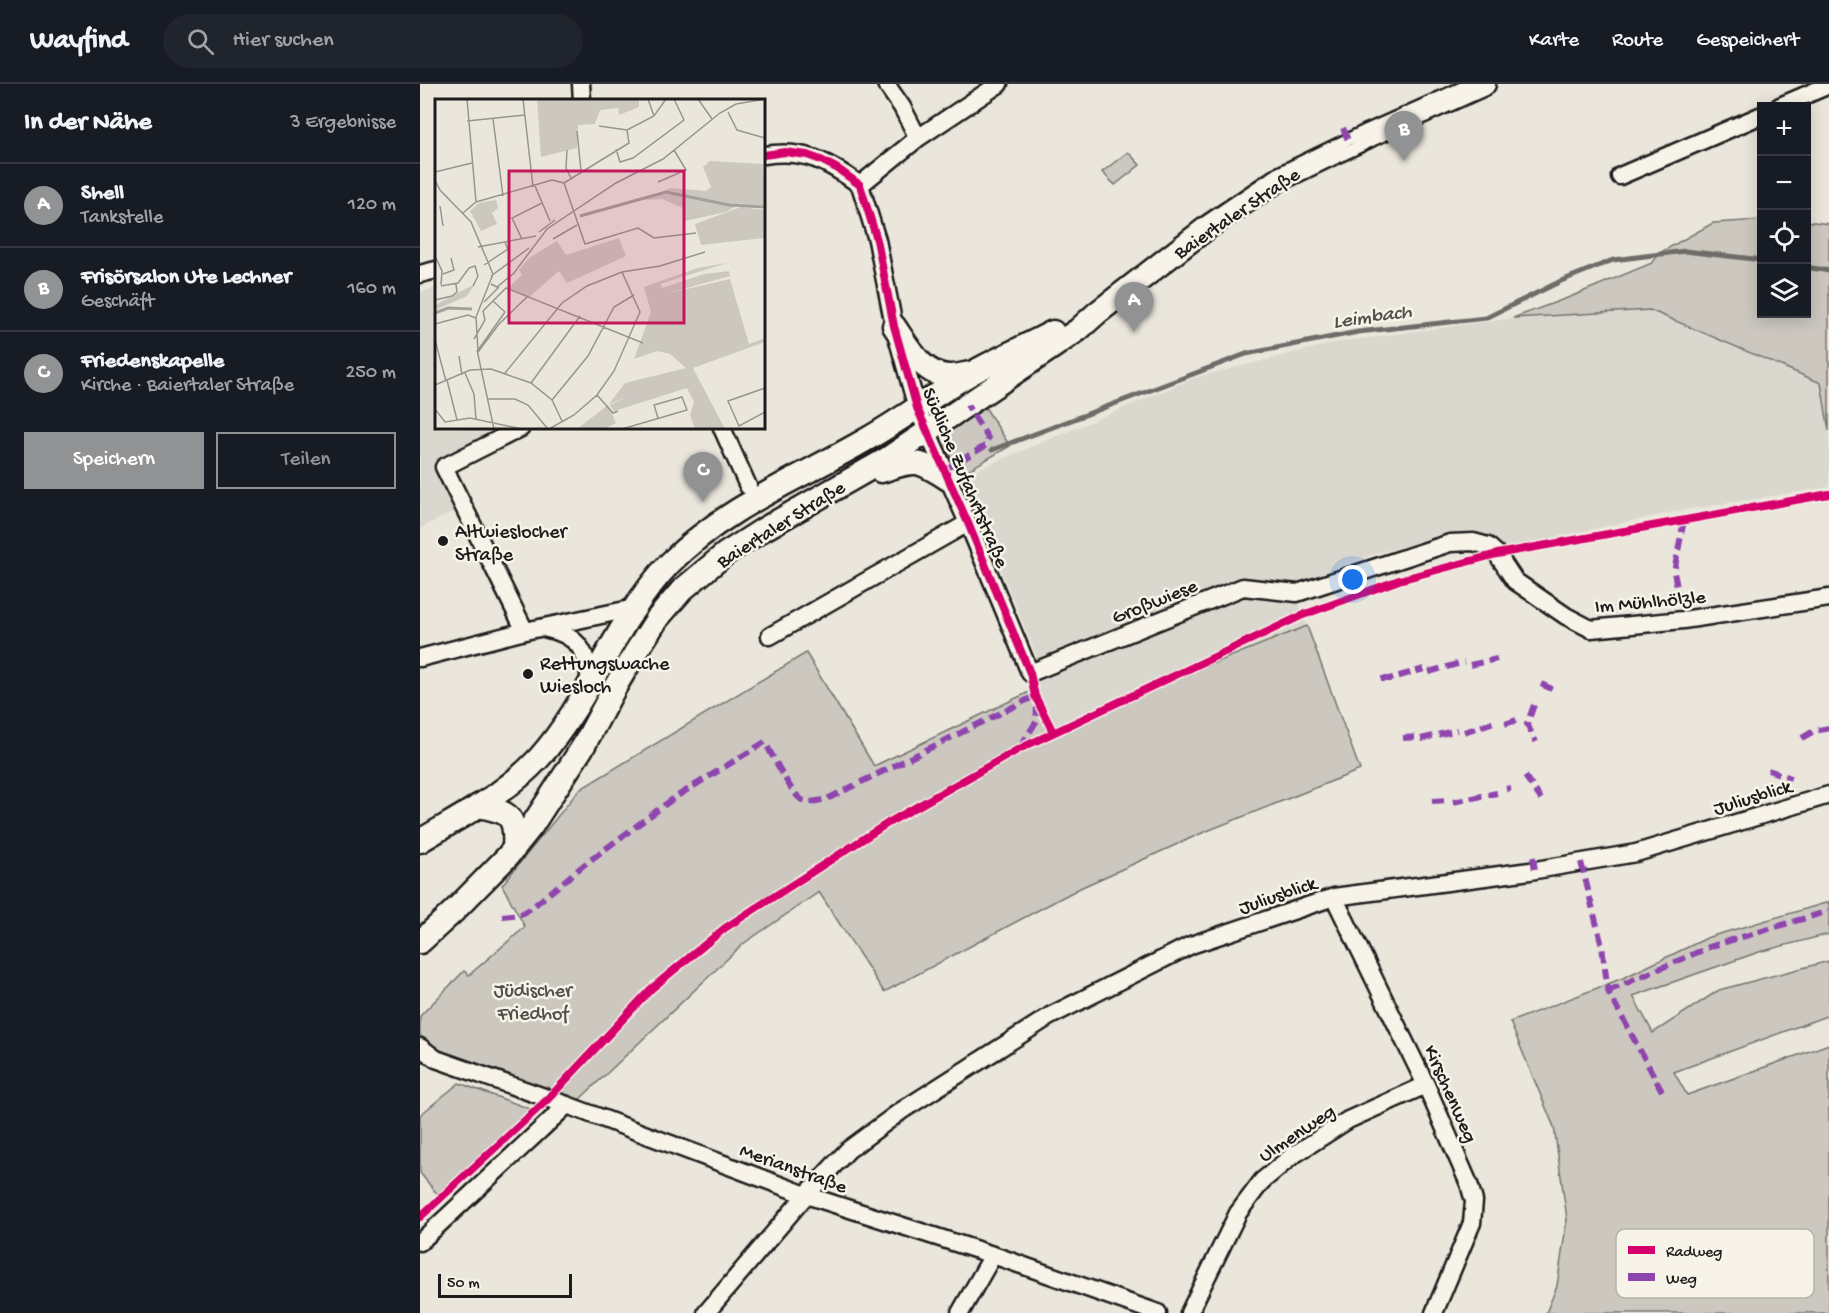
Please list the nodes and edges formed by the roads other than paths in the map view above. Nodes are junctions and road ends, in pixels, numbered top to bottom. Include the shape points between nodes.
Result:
1 (581, 84) edge
2 (886, 84) edge
3 (999, 84) edge
4 (1484, 84) edge
5 (1829, 85) edge
6 (582, 99) edge
7 (1789, 102) edge
8 (1757, 117) edge
9 (918, 138) junction
10 (765, 155) edge
11 (1620, 176) dead end
12 (860, 185) junction
13 (435, 270) edge
14 (420, 274) edge
15 (1097, 314) junction
16 (894, 326) junction
17 (972, 373) junction
18 (917, 408) junction
19 (519, 429) edge
20 (722, 429) edge
21 (927, 432) junction
22 (948, 478) junction
23 (848, 481) junction
24 (748, 486) dead end
25 (968, 523) junction
26 (1297, 593) joint
27 (1829, 598) edge
28 (635, 608) junction
29 (543, 628) junction
30 (525, 631) junction
31 (770, 636) dead end
32 (420, 658) edge
33 (1030, 673) joint
34 (590, 684) junction
35 (1829, 795) edge
36 (478, 806) junction
37 (420, 840) edge
38 (514, 849) junction
39 (1334, 897) junction
40 (420, 942) edge
41 (420, 1047) edge
42 (1426, 1085) junction
43 (567, 1105) junction
44 (806, 1195) junction
45 (420, 1242) edge
46 (993, 1255) junction
47 (706, 1313) edge
48 (960, 1313) edge
49 (1158, 1313) edge
50 (1189, 1313) edge
51 (1434, 1313) edge

1 - 6 street
2 - 9 street
3 - 9 street
4 - 15 main road, Baiertaler Straße via 1279,179 1201,232
5 - 7 street
8 - 11 street
9 - 12 street
10 - 12 street via 807,155 838,169
12 - 16 street, Südliche Zufahrtstraße via 877,240
13 - 14 street
15 - 17 main road, Baiertaler Straße
15 - 21 main road, Baiertaler Straße
16 - 17 main road via 930,371 949,376
16 - 18 street, Südliche Zufahrtstraße
17 - 18 main road, Baiertaler Straße
18 - 21 street, Südliche Zufahrtstraße
18 - 28 main road, Baiertaler Straße via 720,521 669,564
19 - 30 street via 444,467
20 - 24 street
21 - 22 street, Südliche Zufahrtstraße
21 - 23 main road, Baiertaler Straße
22 - 23 main road via 926,466 906,462
22 - 25 street, Südliche Zufahrtstraße
23 - 38 main road, Baiertaler Straße via 735,548 682,590 657,619 584,745
25 - 31 street, Südliche Zufahrtstraße
25 - 33 street, Südliche Zufahrtstraße
26 - 27 street, Im Mühlhölzle via 1462,541 1488,546 1515,581 1591,629
26 - 33 street, Großwiese via 1243,587
28 - 29 street
28 - 34 main road, Baiertaler Straße
29 - 30 street
29 - 34 street via 575,642 587,660
30 - 32 street
34 - 36 main road, Baiertaler Straße via 541,756 513,783
35 - 39 street, Juliusblick via 1636,853
36 - 37 main road, Baiertaler Straße
36 - 38 main road via 498,810 511,820
38 - 40 main road, Baiertaler Straße
39 - 42 street, Kirschenweg
39 - 44 street, Juliusblick via 1191,945 1050,1016 900,1111 848,1150
41 - 43 street, Merianstraße via 436,1059
42 - 50 street, Ulmenweg via 1348,1120 1292,1156 1262,1181 1238,1213
42 - 51 street, Kirschenweg via 1474,1201 1472,1223
43 - 44 street, Merianstraße
43 - 45 street
44 - 46 street, Merianstraße
44 - 47 street, Juliusblick
46 - 48 street
46 - 49 street, Merianstraße

